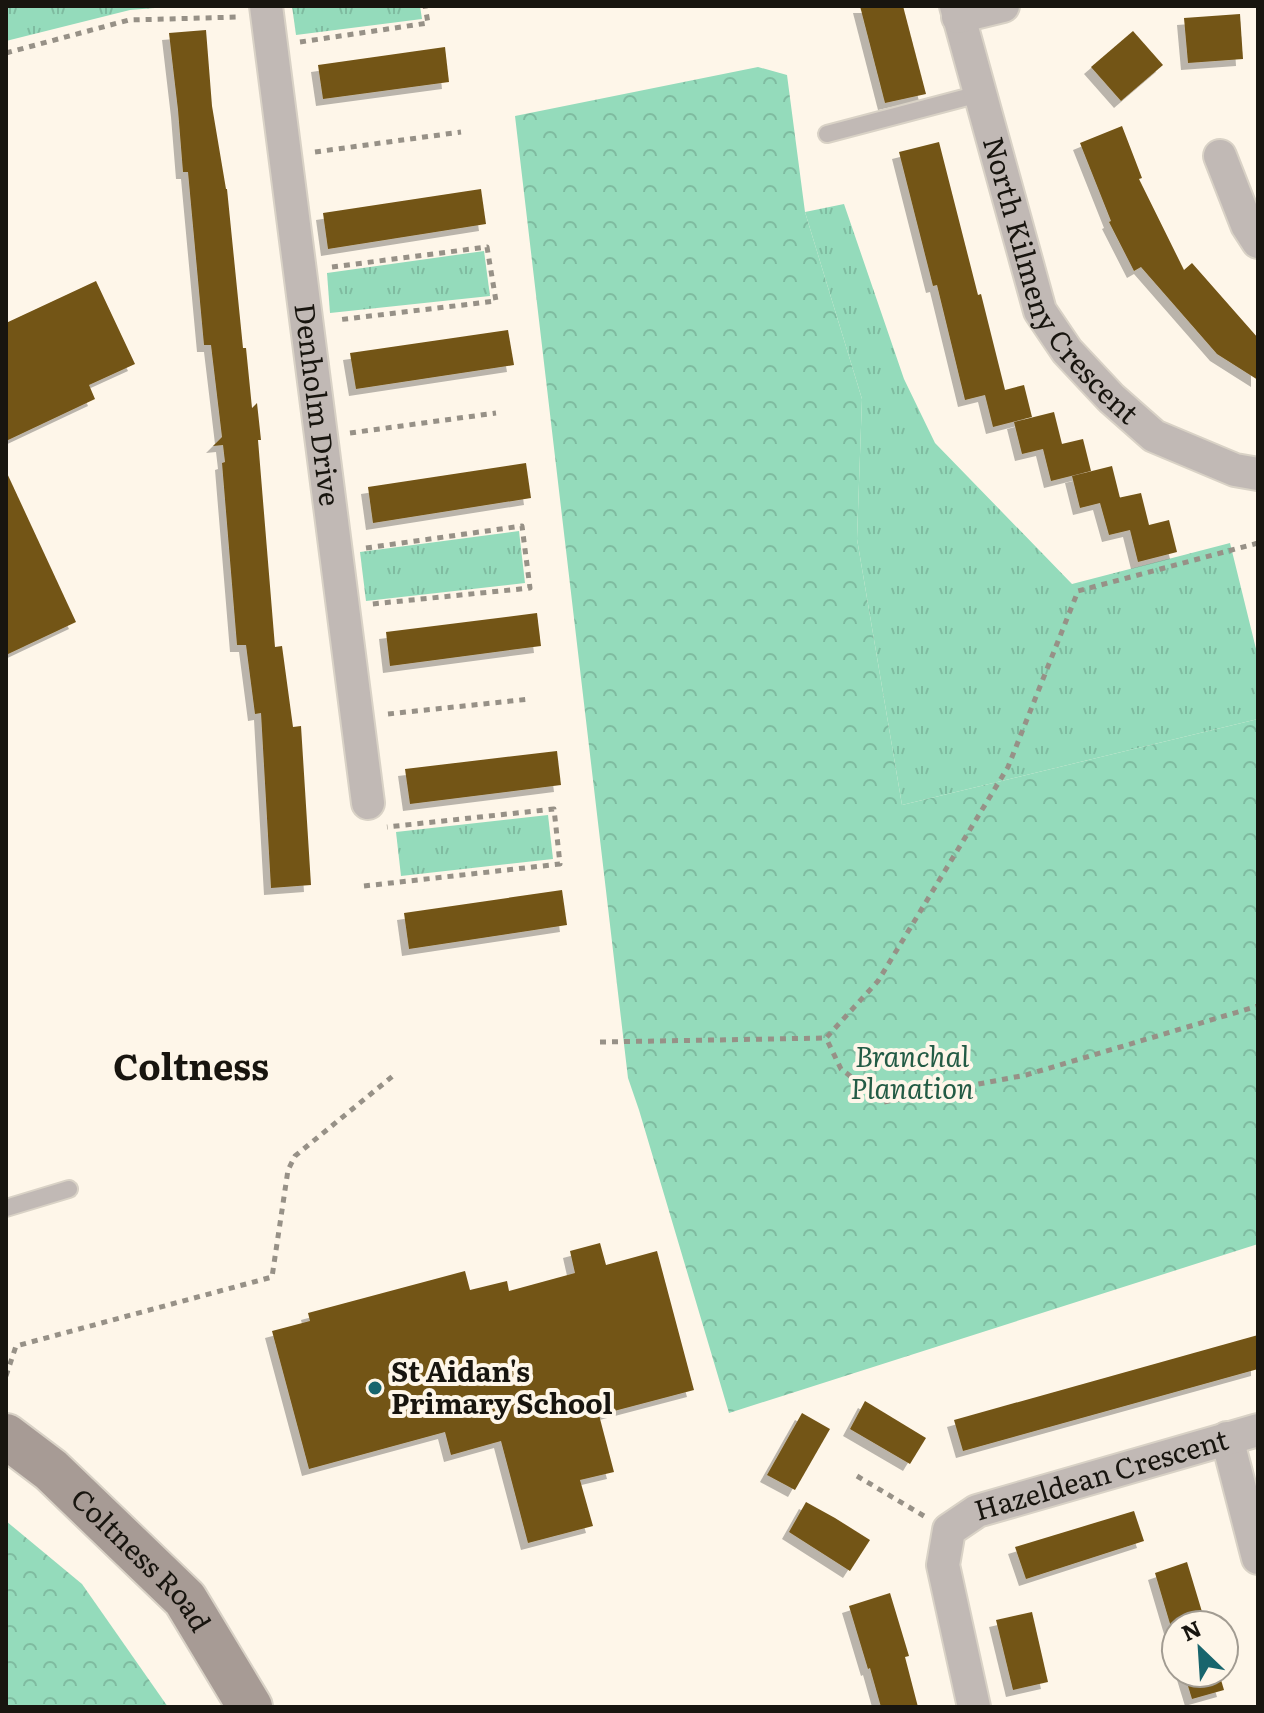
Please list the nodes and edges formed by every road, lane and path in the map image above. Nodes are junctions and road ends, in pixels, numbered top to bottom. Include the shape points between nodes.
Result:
1 (425, 6) edge
2 (1003, 6) edge
3 (957, 12) edge
4 (268, 23) edge
5 (6, 53) edge
6 (979, 94) junction
7 (461, 132) dead end
8 (827, 134) dead end
9 (285, 156) junction
10 (1220, 156) dead end
11 (1258, 242) edge
12 (299, 271) junction
13 (306, 323) junction
14 (496, 413) dead end
15 (321, 438) junction
16 (1258, 474) edge
17 (1258, 543) edge
18 (336, 552) junction
19 (343, 607) junction
20 (530, 699) dead end
21 (357, 718) junction
22 (372, 816) joint
23 (364, 886) dead end
24 (1258, 1006) edge
25 (826, 1038) junction
26 (600, 1042) dead end
27 (394, 1075) dead end
28 (69, 1189) dead end
29 (6, 1208) edge
30 (6, 1376) edge
31 (1258, 1430) edge
32 (6, 1436) edge
33 (1227, 1438) junction
34 (857, 1476) dead end
35 (949, 1530) junction
36 (1258, 1558) edge
37 (250, 1707) edge
38 (974, 1707) edge

1 - 4 path via 428,23
2 - 3 street
3 - 6 street, North Kilmeny Crescent
4 - 5 path via 129,20
4 - 9 street, Denholm Drive
6 - 8 lane
6 - 16 street, North Kilmeny Crescent via 1040,311 1067,351 1154,436 1235,470
7 - 9 path
9 - 12 street, Denholm Drive
10 - 11 street
12 - 13 street, Denholm Drive
12 - 13 path via 487,247 496,301
13 - 15 street, Denholm Drive
14 - 15 path
15 - 18 street, Denholm Drive
17 - 25 path via 1078,591 1008,767 878,981
18 - 19 street, Denholm Drive
18 - 19 path via 522,526 530,588
19 - 21 street, Denholm Drive
20 - 21 path
21 - 22 street, Denholm Drive
22 - 23 path via 554,809 560,864
24 - 25 path via 1026,1075 884,1102 841,1069
25 - 26 path
27 - 30 path via 295,1156 288,1170 272,1277 16,1346
28 - 29 lane
31 - 33 street, Hazeldean Crescent
32 - 37 street, Coltness Road via 51,1470 185,1599
33 - 35 street, Hazeldean Crescent via 977,1511
33 - 36 street
34 - 35 path, Hazeldean Crescent
35 - 38 street, Hazeldean Crescent via 943,1565

